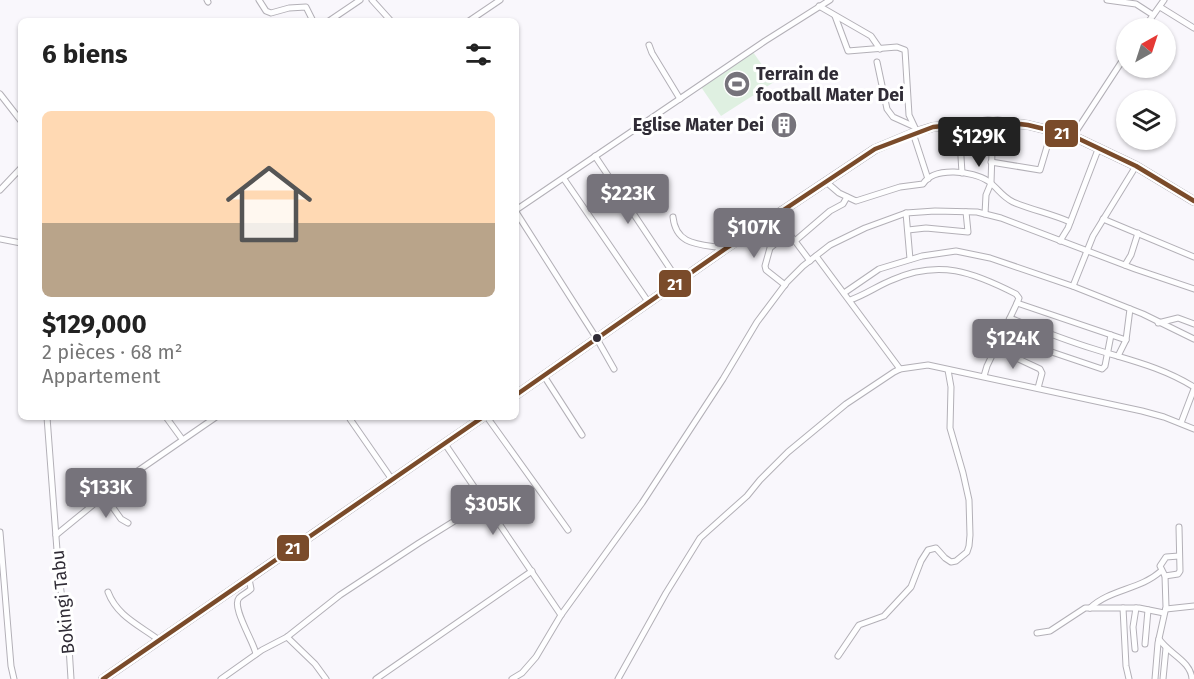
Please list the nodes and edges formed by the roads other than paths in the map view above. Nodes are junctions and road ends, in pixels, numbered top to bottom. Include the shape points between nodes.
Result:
1 (259, 0) edge
2 (360, 0) edge
3 (372, 0) edge
4 (500, 0) edge
5 (830, 0) edge
6 (1107, 0) edge
7 (1164, 0) edge
8 (819, 6) junction
9 (1160, 6) junction
10 (1153, 15) junction
11 (835, 16) junction
12 (312, 18) edge
13 (333, 18) edge
14 (388, 18) edge
15 (473, 18) edge
16 (1151, 18) edge
17 (1194, 28) edge
18 (649, 45) dead end
19 (880, 49) junction
20 (877, 62) dead end
21 (1116, 70) edge
22 (0, 94) edge
23 (680, 99) junction
24 (18, 117) edge
25 (993, 122) junction
26 (959, 124) junction
27 (914, 130) junction
28 (1052, 130) junction
29 (1073, 136) junction
30 (1100, 147) junction
31 (595, 156) junction
32 (991, 162) junction
33 (1136, 166) junction
34 (18, 171) edge
35 (962, 173) junction
36 (564, 179) junction
37 (928, 179) junction
38 (825, 181) junction
39 (991, 183) junction
40 (0, 190) edge
41 (847, 197) junction
42 (1194, 201) edge
43 (519, 209) edge
44 (780, 211) junction
45 (966, 212) junction
46 (906, 213) junction
47 (985, 214) junction
48 (519, 216) edge
49 (673, 217) dead end
50 (1103, 219) junction
51 (1070, 222) junction
52 (908, 230) junction
53 (788, 233) junction
54 (1138, 233) junction
55 (0, 239) edge
56 (795, 241) junction
57 (1060, 241) junction
58 (18, 242) edge
59 (726, 249) junction
60 (1086, 250) junction
61 (816, 256) junction
62 (1194, 256) edge
63 (910, 259) junction
64 (810, 261) junction
65 (1125, 265) junction
66 (679, 282) junction
67 (785, 285) junction
68 (1073, 286) junction
69 (1194, 289) edge
70 (844, 293) junction
71 (850, 300) junction
72 (649, 303) junction
73 (1017, 303) junction
74 (1130, 309) junction
75 (1010, 318) junction
76 (1158, 323) junction
77 (1194, 324) edge
78 (1004, 331) junction
79 (1111, 335) junction
80 (597, 339) junction
81 (1194, 339) edge
82 (1126, 340) junction
83 (995, 348) junction
84 (1107, 353) junction
85 (1118, 356) junction
86 (614, 369) dead end
87 (900, 369) junction
88 (948, 370) junction
89 (544, 376) junction
90 (984, 376) junction
91 (1038, 388) junction
92 (1194, 388) edge
93 (519, 393) edge
94 (46, 420) edge
95 (168, 420) edge
96 (211, 420) edge
97 (351, 420) edge
98 (481, 420) edge
99 (487, 420) edge
100 (1181, 423) junction
101 (1194, 429) edge
102 (582, 435) dead end
103 (182, 439) junction
104 (445, 444) junction
105 (393, 481) junction
106 (104, 495) junction
107 (485, 502) junction
108 (54, 519) junction
109 (128, 523) dead end
110 (68, 524) junction
111 (1179, 527) dead end
112 (568, 530) dead end
113 (0, 532) edge
114 (56, 535) junction
115 (1179, 556) junction
116 (532, 571) junction
117 (1163, 573) junction
118 (249, 579) junction
119 (108, 592) dead end
120 (1194, 606) edge
121 (1090, 608) junction
122 (1124, 608) junction
123 (1136, 608) junction
124 (1148, 610) junction
125 (1165, 611) junction
126 (561, 615) junction
127 (1037, 633) dead end
128 (287, 637) junction
129 (1159, 639) junction
130 (159, 640) junction
131 (1145, 644) dead end
132 (1166, 648) junction
133 (1135, 649) dead end
134 (256, 654) junction
135 (838, 656) dead end
136 (14, 679) edge
137 (71, 679) edge
138 (103, 679) edge
139 (221, 679) edge
140 (326, 679) edge
141 (375, 679) edge
142 (512, 679) edge
143 (618, 679) edge
144 (1129, 679) edge
145 (1155, 679) edge
146 (1163, 679) edge
147 (1192, 679) edge

1 - 12 street via 271,13 306,7
2 - 13 street
3 - 14 street
4 - 15 street
5 - 8 street
6 - 10 street via 1136,4
7 - 9 street
8 - 11 street
8 - 23 street
9 - 10 street
9 - 17 street
10 - 16 street
11 - 19 street via 871,36
11 - 19 street via 846,50
18 - 23 street
19 - 27 street via 905,50 909,115
20 - 27 street via 887,109
21 - 29 street
22 - 24 street
23 - 31 street
25 - 26 highway
25 - 28 highway
25 - 32 street
26 - 27 highway
26 - 35 street
27 - 37 street
27 - 38 highway
28 - 29 highway
28 - 32 street via 1040,170
29 - 30 highway
30 - 33 highway
30 - 51 street
31 - 36 street
31 - 66 street
32 - 39 street
33 - 42 highway
33 - 50 street
34 - 40 street
35 - 37 street
35 - 39 street
36 - 43 street
36 - 72 street
37 - 41 street via 923,184 856,201
38 - 41 street
38 - 44 highway
39 - 47 street
39 - 51 street via 1014,202
41 - 56 street
44 - 53 street
44 - 59 highway
45 - 46 street
45 - 47 street
45 - 52 street via 968,232
46 - 52 street
46 - 61 street via 865,228
47 - 57 street
48 - 80 street
49 - 59 street via 681,238
50 - 54 street
50 - 60 street
51 - 57 street
52 - 63 street
53 - 56 street
53 - 67 street via 770,248 765,266
54 - 62 street
54 - 65 street
55 - 58 street
56 - 64 street
57 - 60 street
59 - 66 highway
60 - 65 street
60 - 68 street
61 - 64 street
61 - 70 street
63 - 68 street via 948,250 966,252
63 - 70 street via 872,272
64 - 67 street
65 - 69 street
66 - 72 highway
67 - 126 street via 757,322 642,503
68 - 74 street
70 - 71 street
71 - 73 street via 905,274 946,268 1000,285 1016,294
71 - 87 street
72 - 80 highway
73 - 75 street
73 - 79 street
74 - 76 street
74 - 82 street
75 - 78 street
75 - 84 street
76 - 77 street via 1178,318
76 - 81 street
78 - 83 street
78 - 84 street via 1025,343 1096,368 1104,368
79 - 82 street
79 - 84 street
80 - 86 street
80 - 89 highway
82 - 85 street
83 - 90 street
83 - 91 street via 1040,369
84 - 85 street
85 - 92 street via 1169,372
87 - 88 street via 928,365
87 - 143 street via 846,404 788,452 700,538
88 - 90 street
88 - 135 street via 950,429 969,500 969,546 963,556 951,562 936,548 927,549 911,586 884,616 859,625
89 - 93 highway
89 - 102 street
90 - 91 street
91 - 100 street
92 - 100 street
94 - 108 street, Bokingi Tabu
95 - 103 street
96 - 103 street
97 - 105 street
98 - 104 highway
99 - 112 street
100 - 101 street
103 - 106 street
104 - 105 highway
104 - 107 street
105 - 118 highway
106 - 109 street
106 - 110 street
107 - 116 street
107 - 128 street via 340,595
108 - 110 street
108 - 114 street, Bokingi Tabu
110 - 114 street
111 - 115 street
113 - 136 street
114 - 137 street, Bokingi Tabu
115 - 117 street via 1166,557 1161,563
115 - 117 street via 1178,573
116 - 126 street
116 - 141 street
117 - 121 street via 1136,588 1105,597
117 - 125 street
118 - 130 highway
118 - 134 street via 251,589 237,604
119 - 130 street via 122,615
120 - 125 street
121 - 122 street
121 - 127 street via 1050,631
122 - 123 street
122 - 144 street
123 - 124 street
123 - 133 street
124 - 125 street
124 - 131 street
125 - 129 street
126 - 142 street via 536,657
128 - 134 street
128 - 140 street
129 - 132 street
129 - 145 street
130 - 138 highway
132 - 146 street
132 - 147 street via 1188,666
134 - 139 street

